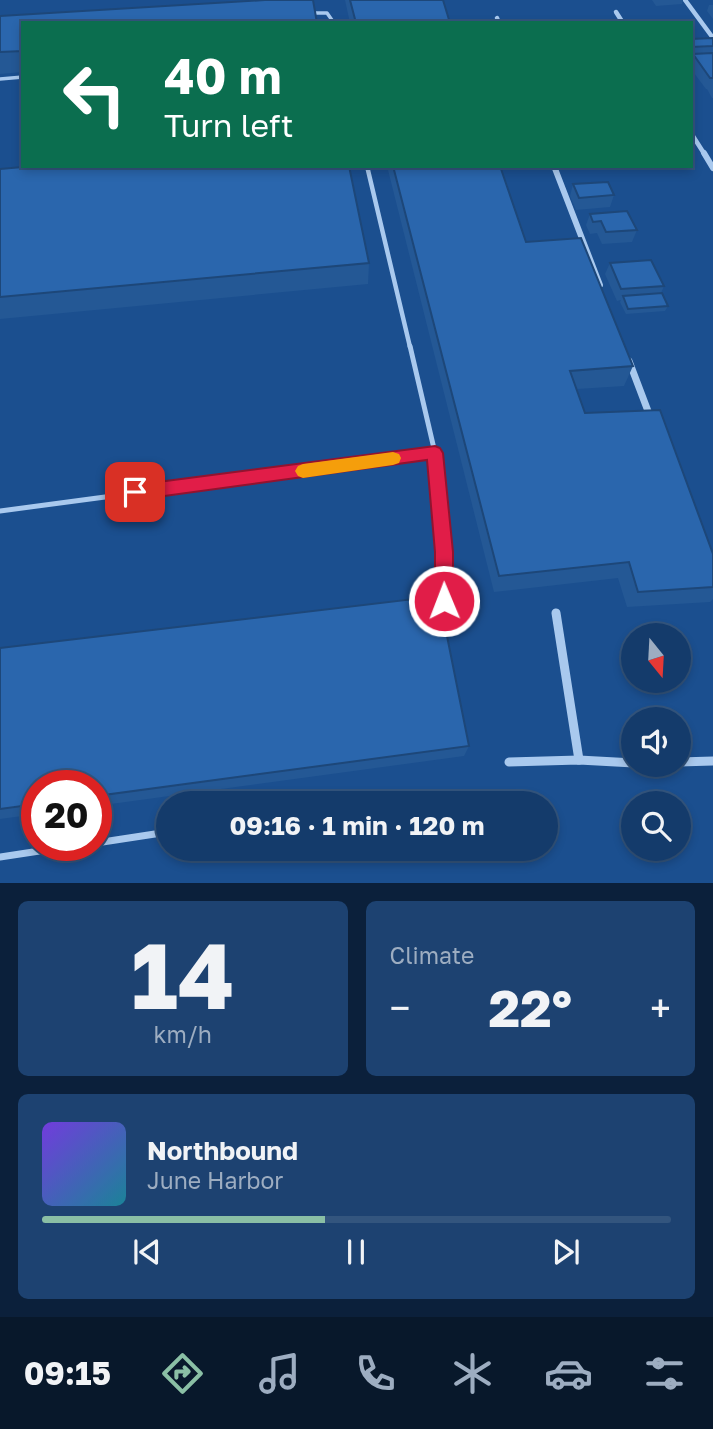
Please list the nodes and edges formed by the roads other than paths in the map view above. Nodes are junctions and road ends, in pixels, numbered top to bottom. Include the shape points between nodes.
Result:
1 (685, 0) edge
2 (616, 12) dead end
3 (296, 14) edge
4 (333, 21) edge
5 (622, 21) edge
6 (713, 38) edge
7 (21, 77) edge
8 (0, 79) edge
9 (693, 136) edge
10 (367, 168) edge
11 (555, 168) edge
12 (713, 168) edge
13 (603, 293) edge
14 (627, 357) edge
15 (657, 433) edge
16 (435, 453) junction
17 (0, 511) edge
18 (444, 601) dead end
19 (555, 613) dead end
20 (579, 760) junction
21 (713, 761) edge
22 (509, 762) dead end
23 (621, 762) edge
24 (691, 762) edge
25 (156, 834) edge
26 (112, 841) edge
27 (21, 854) edge
28 (0, 857) edge

1 - 6 street
2 - 5 street
3 - 4 lane via 327,13
7 - 8 lane
9 - 12 street
10 - 16 lane
11 - 13 street
14 - 15 street
16 - 17 lane
16 - 18 lane
19 - 20 street
20 - 22 street
20 - 23 street
21 - 24 street
25 - 26 lane
27 - 28 lane

